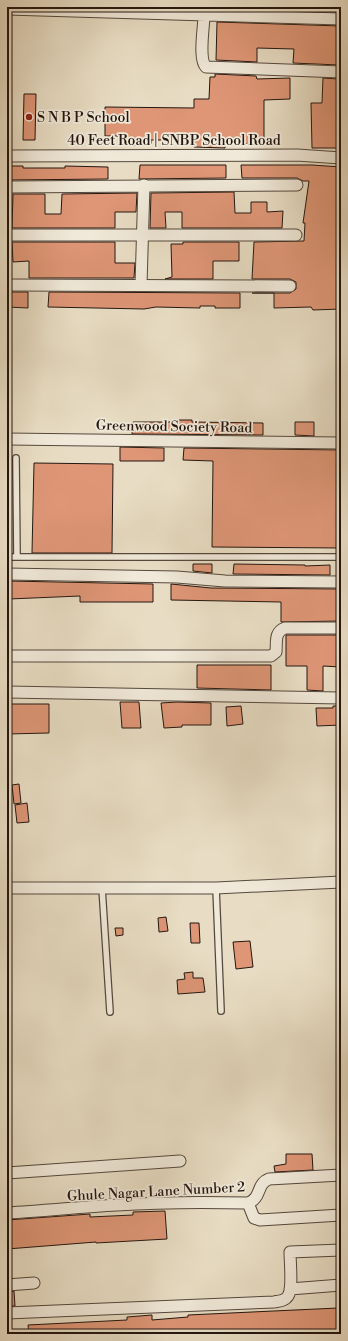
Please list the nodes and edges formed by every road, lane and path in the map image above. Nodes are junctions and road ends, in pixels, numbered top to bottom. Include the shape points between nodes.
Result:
1 (7, 9) edge
2 (190, 10) edge
3 (204, 14) junction
4 (341, 19) edge
5 (341, 72) edge
6 (7, 156) edge
7 (341, 158) edge
8 (144, 185) junction
9 (297, 185) dead end
10 (7, 187) edge
11 (7, 235) edge
12 (142, 235) junction
13 (296, 235) dead end
14 (7, 285) edge
15 (141, 285) junction
16 (290, 286) dead end
17 (7, 439) edge
18 (341, 443) edge
19 (16, 458) dead end
20 (341, 557) edge
21 (7, 558) edge
22 (17, 558) junction
23 (7, 574) edge
24 (341, 582) edge
25 (341, 628) edge
26 (7, 656) edge
27 (7, 692) edge
28 (341, 698) edge
29 (341, 882) edge
30 (7, 888) edge
31 (102, 888) junction
32 (216, 888) junction
33 (221, 1011) dead end
34 (110, 1012) dead end
35 (180, 1161) dead end
36 (7, 1173) edge
37 (341, 1175) edge
38 (248, 1203) junction
39 (7, 1213) edge
40 (341, 1215) edge
41 (341, 1250) edge
42 (34, 1283) dead end
43 (7, 1285) edge
44 (341, 1286) edge
45 (290, 1289) junction
46 (7, 1313) edge

1 - 2 street
2 - 3 street
3 - 4 street
3 - 5 street via 202,57 206,67
6 - 7 street, 40 Feet Road | SNBP School Road via 297,155
8 - 9 street
8 - 10 street
8 - 12 street
11 - 12 street
12 - 13 street
12 - 15 street
14 - 15 street
15 - 16 street
17 - 18 street, Greenwood Society Road
19 - 22 lane
20 - 22 lane
21 - 22 lane
23 - 24 street
25 - 26 street via 280,630 277,634 276,652 271,656
27 - 28 street
29 - 32 street
30 - 31 street
31 - 32 street
31 - 34 lane
32 - 33 lane
35 - 36 street
37 - 38 street, Ghule Nagar Lane Number 2 via 269,1179 259,1186 254,1201
38 - 39 street, Ghule Nagar Lane Number 2 via 204,1201
38 - 40 street via 254,1218 260,1220
41 - 45 street via 290,1252
42 - 43 street
44 - 45 street
45 - 46 street via 283,1301 274,1302

